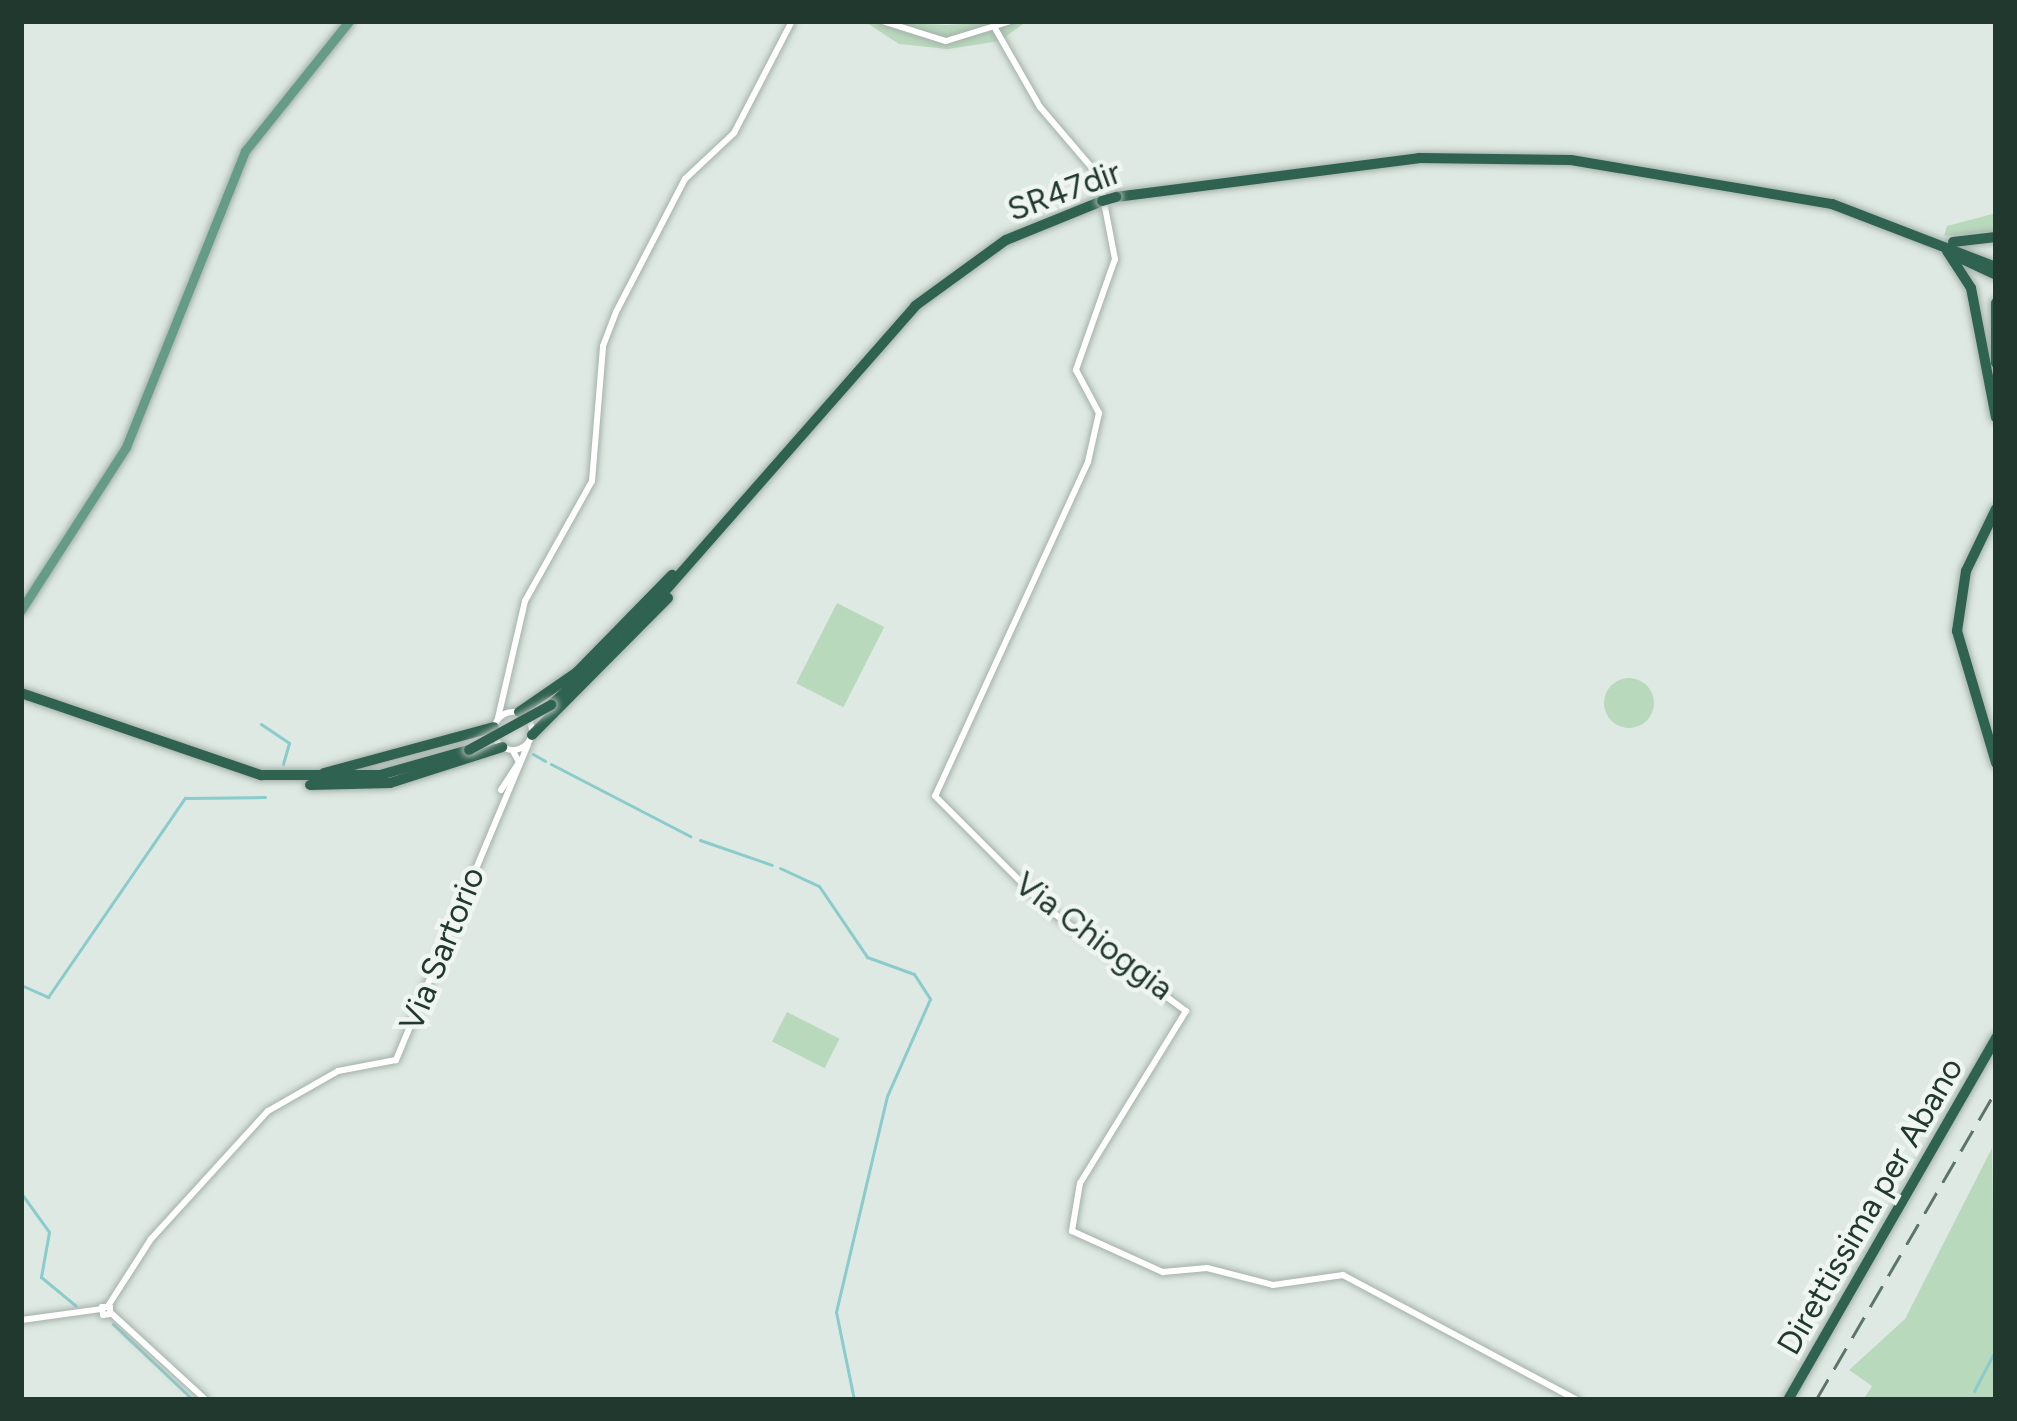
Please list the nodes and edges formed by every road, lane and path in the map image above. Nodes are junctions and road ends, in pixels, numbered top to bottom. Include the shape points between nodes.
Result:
1 (349, 21) edge
2 (792, 21) edge
3 (882, 21) edge
4 (1011, 21) edge
5 (996, 30) junction
6 (1878, 218) junction
7 (1923, 234) junction
8 (1996, 237) edge
9 (1946, 246) junction
10 (1994, 270) edge
11 (1996, 303) edge
12 (1996, 363) edge
13 (1996, 418) edge
14 (1996, 497) edge
15 (1996, 509) edge
16 (1996, 521) edge
17 (710, 540) junction
18 (1972, 555) junction
19 (21, 610) edge
20 (21, 693) edge
21 (501, 696) junction
22 (518, 712) junction
23 (496, 723) junction
24 (530, 739) junction
25 (507, 748) junction
26 (1996, 764) edge
27 (242, 772) junction
28 (498, 799) junction
29 (1996, 1038) edge
30 (107, 1309) junction
31 (21, 1320) edge
32 (206, 1400) edge
33 (1577, 1400) edge
34 (1788, 1400) edge

1 - 19 main road via 245,151 113,472
2 - 21 street via 734,134 685,179 616,313 603,346 592,481 526,601
3 - 5 street via 946,41
4 - 5 street
5 - 33 street, Via Chioggia via 1040,107 1099,176 1115,260 1076,370 1099,413 1088,462 934,796 1048,909 1186,1011 1079,1183 1072,1231 1162,1272 1208,1268 1273,1285 1343,1275
6 - 7 highway, SR47dir / SR47dir
6 - 7 highway, SR47dir / SR47dir
6 - 17 highway, SR47dir / SR47dir, bridge via 1668,173 1513,156 1115,197 1006,240 932,292
7 - 9 highway, SR47dir / SR47dir
8 - 9 highway
9 - 10 highway, SR47dir
9 - 13 highway via 1971,288
11 - 12 highway
14 - 18 highway
15 - 18 highway
16 - 18 highway
17 - 22 highway via 577,672
17 - 24 highway via 630,647
17 - 27 highway, SR47dir / SR47dir, bridge via 551,706 469,750 358,777
18 - 26 highway via 1959,659
20 - 27 highway, SR47dir
21 - 22 street
21 - 23 street
22 - 23 street
22 - 24 street
23 - 25 street
23 - 27 highway via 375,765
24 - 25 street
24 - 28 street, Via Sartorio via 523,770
25 - 27 highway via 371,787
25 - 28 street via 519,762
28 - 30 street, Via Sartorio via 396,1060 338,1071 268,1111 152,1239
29 - 34 highway, Direttissima per Abano
30 - 31 street
30 - 32 street

